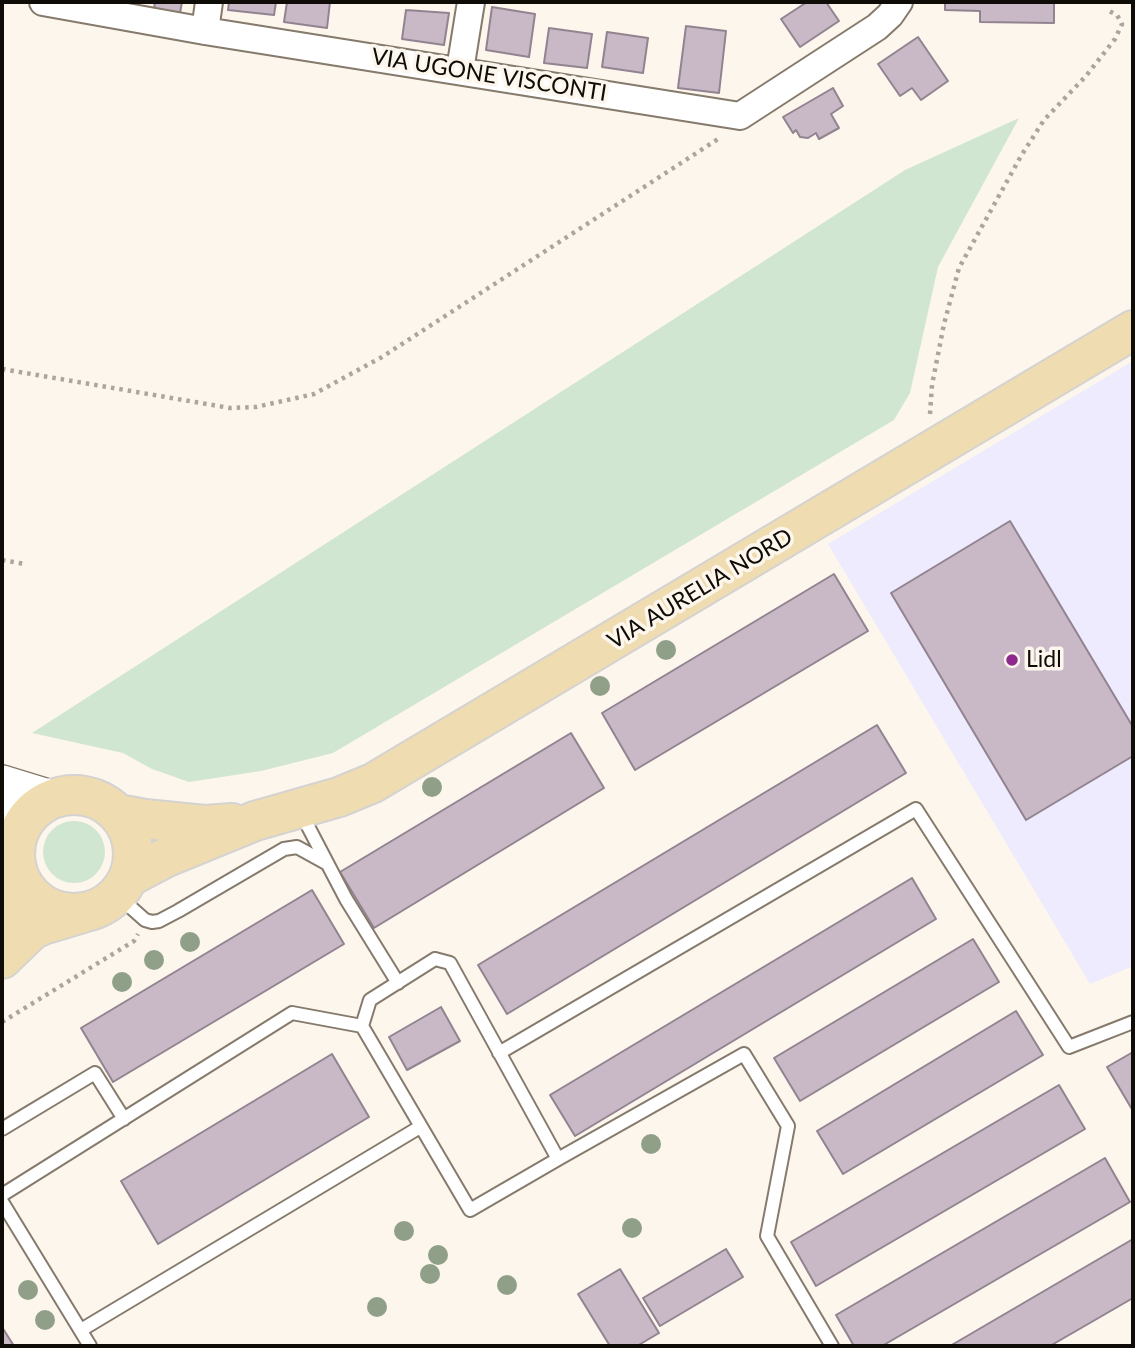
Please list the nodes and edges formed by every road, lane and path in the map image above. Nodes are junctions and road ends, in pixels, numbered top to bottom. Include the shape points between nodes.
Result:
1 (43, 2) edge
2 (209, 2) edge
3 (471, 2) edge
4 (899, 2) edge
5 (1107, 9) dead end
6 (205, 31) junction
7 (460, 70) junction
8 (740, 116) junction
9 (1133, 330) edge
10 (2, 369) edge
11 (927, 453) junction
12 (2, 560) edge
13 (24, 564) dead end
14 (2, 784) edge
15 (51, 799) junction
16 (299, 810) junction
17 (118, 814) junction
18 (255, 821) junction
19 (12, 839) edge
20 (326, 863) junction
21 (127, 882) junction
22 (84, 913) junction
23 (2, 915) edge
24 (2, 959) edge
25 (398, 983) junction
26 (1133, 1022) edge
27 (362, 1026) junction
28 (499, 1053) junction
29 (124, 1119) junction
30 (420, 1127) junction
31 (2, 1129) edge
32 (558, 1159) junction
33 (2, 1195) edge
34 (2, 1202) edge
35 (81, 1331) junction
36 (90, 1346) edge
37 (832, 1346) edge

1 - 6 street, VIA UGONE VISCONTI
2 - 6 street
3 - 7 street
4 - 8 street via 877,27
5 - 11 path via 1122,24 1115,38 1044,120 958,268 932,385
6 - 7 street, VIA UGONE VISCONTI
7 - 8 street, VIA UGONE VISCONTI
8 - 10 path via 725,134 626,200 382,357 314,394 230,408
9 - 11 main road, VIA AURELIA NORD
11 - 16 main road, VIA AURELIA NORD via 396,770
12 - 13 path
14 - 15 main road
15 - 17 main road via 86,796
15 - 19 main road via 36,808
16 - 18 main road, VIA AURELIA NORD
16 - 20 lane
17 - 18 main road, VIA AURELIA NORD via 205,825
17 - 21 main road via 132,844
18 - 21 main road, VIA AURELIA NORD via 167,856
19 - 22 main road via 25,886 34,898 57,912
19 - 23 main road via 9,900
20 - 21 lane via 297,847 284,849 152,922 127,904
20 - 25 lane
21 - 22 main road via 108,903
22 - 24 main road via 32,930
25 - 27 lane via 370,1000
25 - 28 lane via 435,959 450,963
26 - 28 lane via 1069,1048 916,809
27 - 29 lane via 292,1013
27 - 30 lane
28 - 32 lane
29 - 31 lane via 95,1073
29 - 33 lane
30 - 32 lane via 470,1210
30 - 35 lane
32 - 37 lane via 744,1054 788,1126 767,1236
34 - 35 lane
35 - 36 lane

